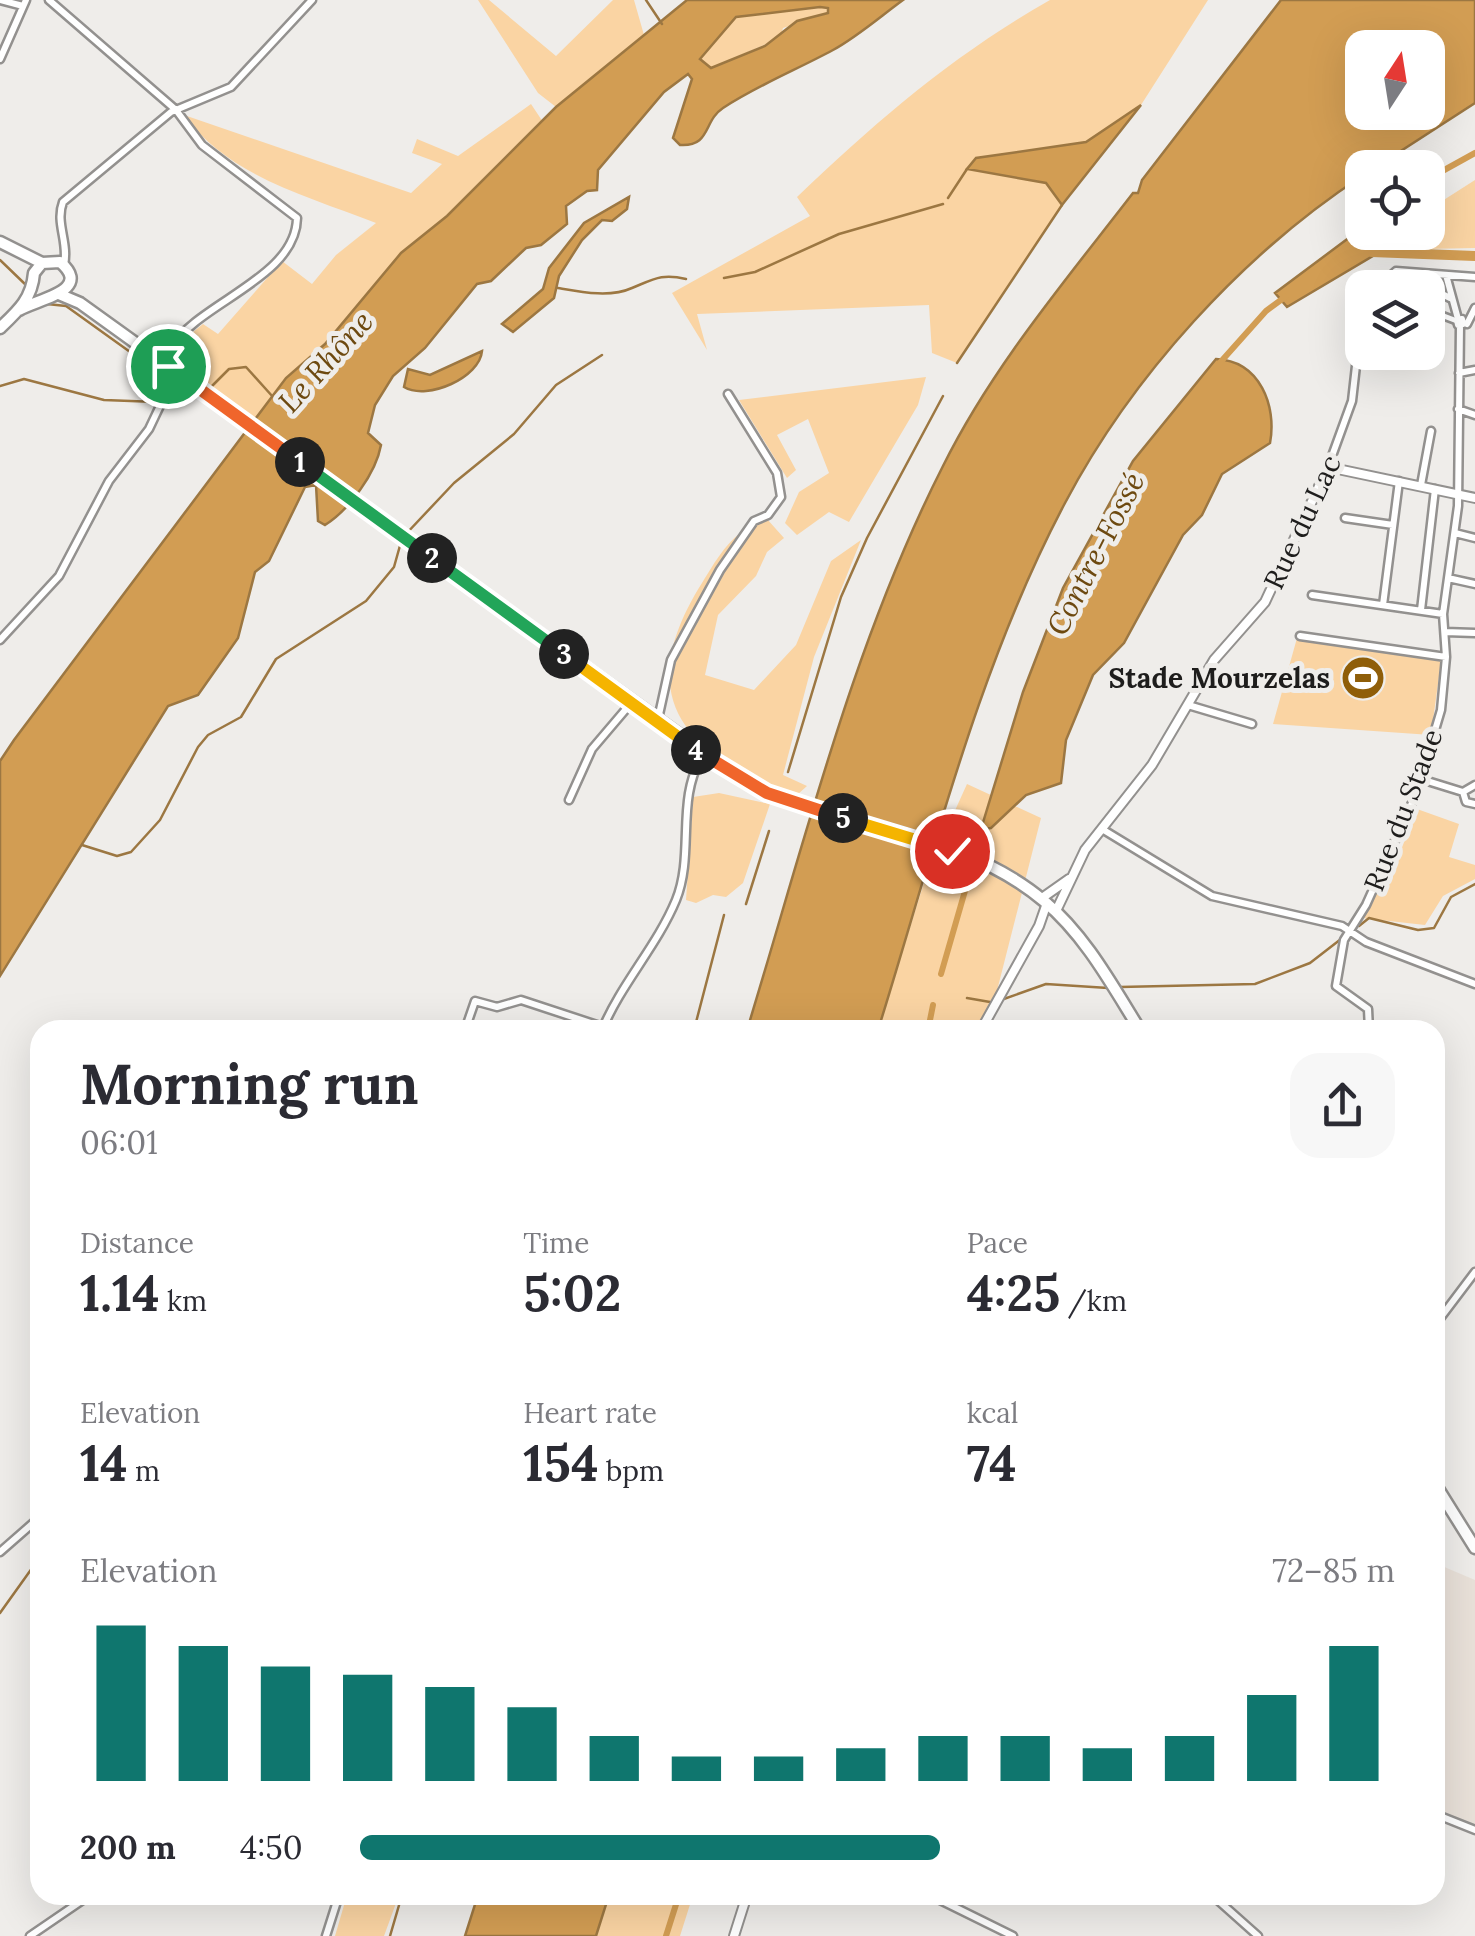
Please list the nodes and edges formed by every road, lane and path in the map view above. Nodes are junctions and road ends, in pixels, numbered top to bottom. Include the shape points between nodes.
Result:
1 (0, 0) edge
2 (49, 0) edge
3 (312, 0) edge
4 (25, 3) edge
5 (0, 59) edge
6 (176, 110) junction
7 (0, 243) edge
8 (42, 263) junction
9 (60, 263) junction
10 (34, 273) junction
11 (1446, 275) joint
12 (1475, 277) edge
13 (70, 284) junction
14 (35, 287) junction
15 (61, 295) junction
16 (1445, 296) edge
17 (46, 297) junction
18 (1450, 298) junction
19 (80, 302) junction
20 (1475, 308) edge
21 (19, 310) junction
22 (1464, 324) edge
23 (0, 328) edge
24 (172, 347) dead end
25 (1355, 370) edge
26 (1475, 370) edge
27 (176, 372) junction
28 (1459, 372) junction
29 (728, 394) dead end
30 (1458, 408) junction
31 (1475, 414) edge
32 (1432, 431) dead end
33 (1328, 467) junction
34 (1398, 481) junction
35 (1421, 485) junction
36 (1435, 488) junction
37 (1459, 494) junction
38 (1474, 499) edge
39 (1345, 518) dead end
40 (1393, 525) junction
41 (1455, 533) junction
42 (1475, 538) edge
43 (1448, 578) junction
44 (1475, 584) edge
45 (1312, 596) dead end
46 (1383, 605) junction
47 (1421, 610) junction
48 (1443, 614) junction
49 (1445, 632) junction
50 (1475, 634) edge
51 (1300, 636) dead end
52 (0, 640) edge
53 (1446, 656) junction
54 (632, 702) junction
55 (1188, 705) junction
56 (657, 721) junction
57 (1252, 724) dead end
58 (703, 755) junction
59 (1421, 778) junction
60 (1475, 784) edge
61 (1463, 792) junction
62 (569, 800) dead end
63 (1475, 804) edge
64 (1102, 829) junction
65 (1069, 879) junction
66 (1052, 908) junction
67 (1039, 926) junction
68 (1350, 930) junction
69 (1475, 984) edge
70 (468, 1020) edge
71 (579, 1020) edge
72 (607, 1020) edge
73 (987, 1020) edge
74 (1133, 1020) edge
75 (1369, 1020) edge
76 (1475, 1272) edge
77 (1445, 1312) edge
78 (1445, 1500) edge
79 (30, 1525) edge
80 (1475, 1548) edge
81 (0, 1552) edge
82 (1445, 1818) edge
83 (1475, 1830) edge
84 (75, 1905) edge
85 (336, 1905) edge
86 (744, 1905) edge
87 (950, 1905) edge
88 (1223, 1905) edge
89 (30, 1936) edge
90 (326, 1936) edge
91 (734, 1936) edge
92 (1014, 1936) edge
93 (1258, 1936) edge

1 - 4 street
2 - 6 street
3 - 6 street via 230,87
4 - 5 street
6 - 9 street via 62,202 67,246
6 - 24 street via 202,145 297,218 297,226 270,269
7 - 8 main road
7 - 10 main road
8 - 9 main road
8 - 10 main road
9 - 13 main road
10 - 14 main road
11 - 12 street
11 - 18 street, Rue du Stade
13 - 15 main road
13 - 19 main road
14 - 17 main road
14 - 21 main road
15 - 17 main road
15 - 19 main road
16 - 18 street
17 - 21 main road
18 - 22 street, Rue du Stade
19 - 27 main road
20 - 22 street
21 - 23 main road
22 - 28 street, Rue du Stade
25 - 33 street, Rue du Lac via 1352,401
26 - 28 street
27 - 52 street via 149,430 109,480 60,576
27 - 54 main road
28 - 30 street, Rue du Stade
29 - 56 street via 778,473 782,497 768,515 754,520 720,570 671,660
30 - 31 street
30 - 37 street, Rue du Stade
32 - 35 street
33 - 34 street
33 - 55 street, Rue du Lac via 1265,602 1214,660
34 - 35 street
34 - 40 street
35 - 36 street
36 - 37 street
36 - 47 street
37 - 38 street
37 - 41 street, Rue du Stade
39 - 40 street
40 - 46 street
41 - 42 street
41 - 43 street, Rue du Stade
43 - 44 street
43 - 48 street, Rue du Stade
45 - 46 street
46 - 47 street
47 - 48 street
48 - 49 street, Rue du Stade
49 - 50 street
49 - 53 street, Rue du Stade
51 - 53 street
53 - 59 street, Rue du Stade via 1437,729
54 - 56 main road
54 - 62 street via 592,749
55 - 57 street
55 - 64 street, Rue du Lac
56 - 58 main road
58 - 66 main road via 800,805 952,851
58 - 72 street via 690,784 676,902
59 - 61 street
59 - 68 street, Rue du Stade
60 - 61 street
61 - 63 street
64 - 65 street, Rue du Lac
64 - 68 street via 1212,896
65 - 66 street
65 - 66 street
66 - 67 street
66 - 67 street
66 - 74 main road
67 - 73 street
68 - 69 street
68 - 75 street, Rue du Stade via 1336,986 1368,1009
70 - 71 street via 475,1001 496,1007 521,1000
76 - 77 street
78 - 80 main road
79 - 81 street
82 - 83 street
84 - 89 street
85 - 90 street
86 - 91 street
87 - 92 street
88 - 93 street

